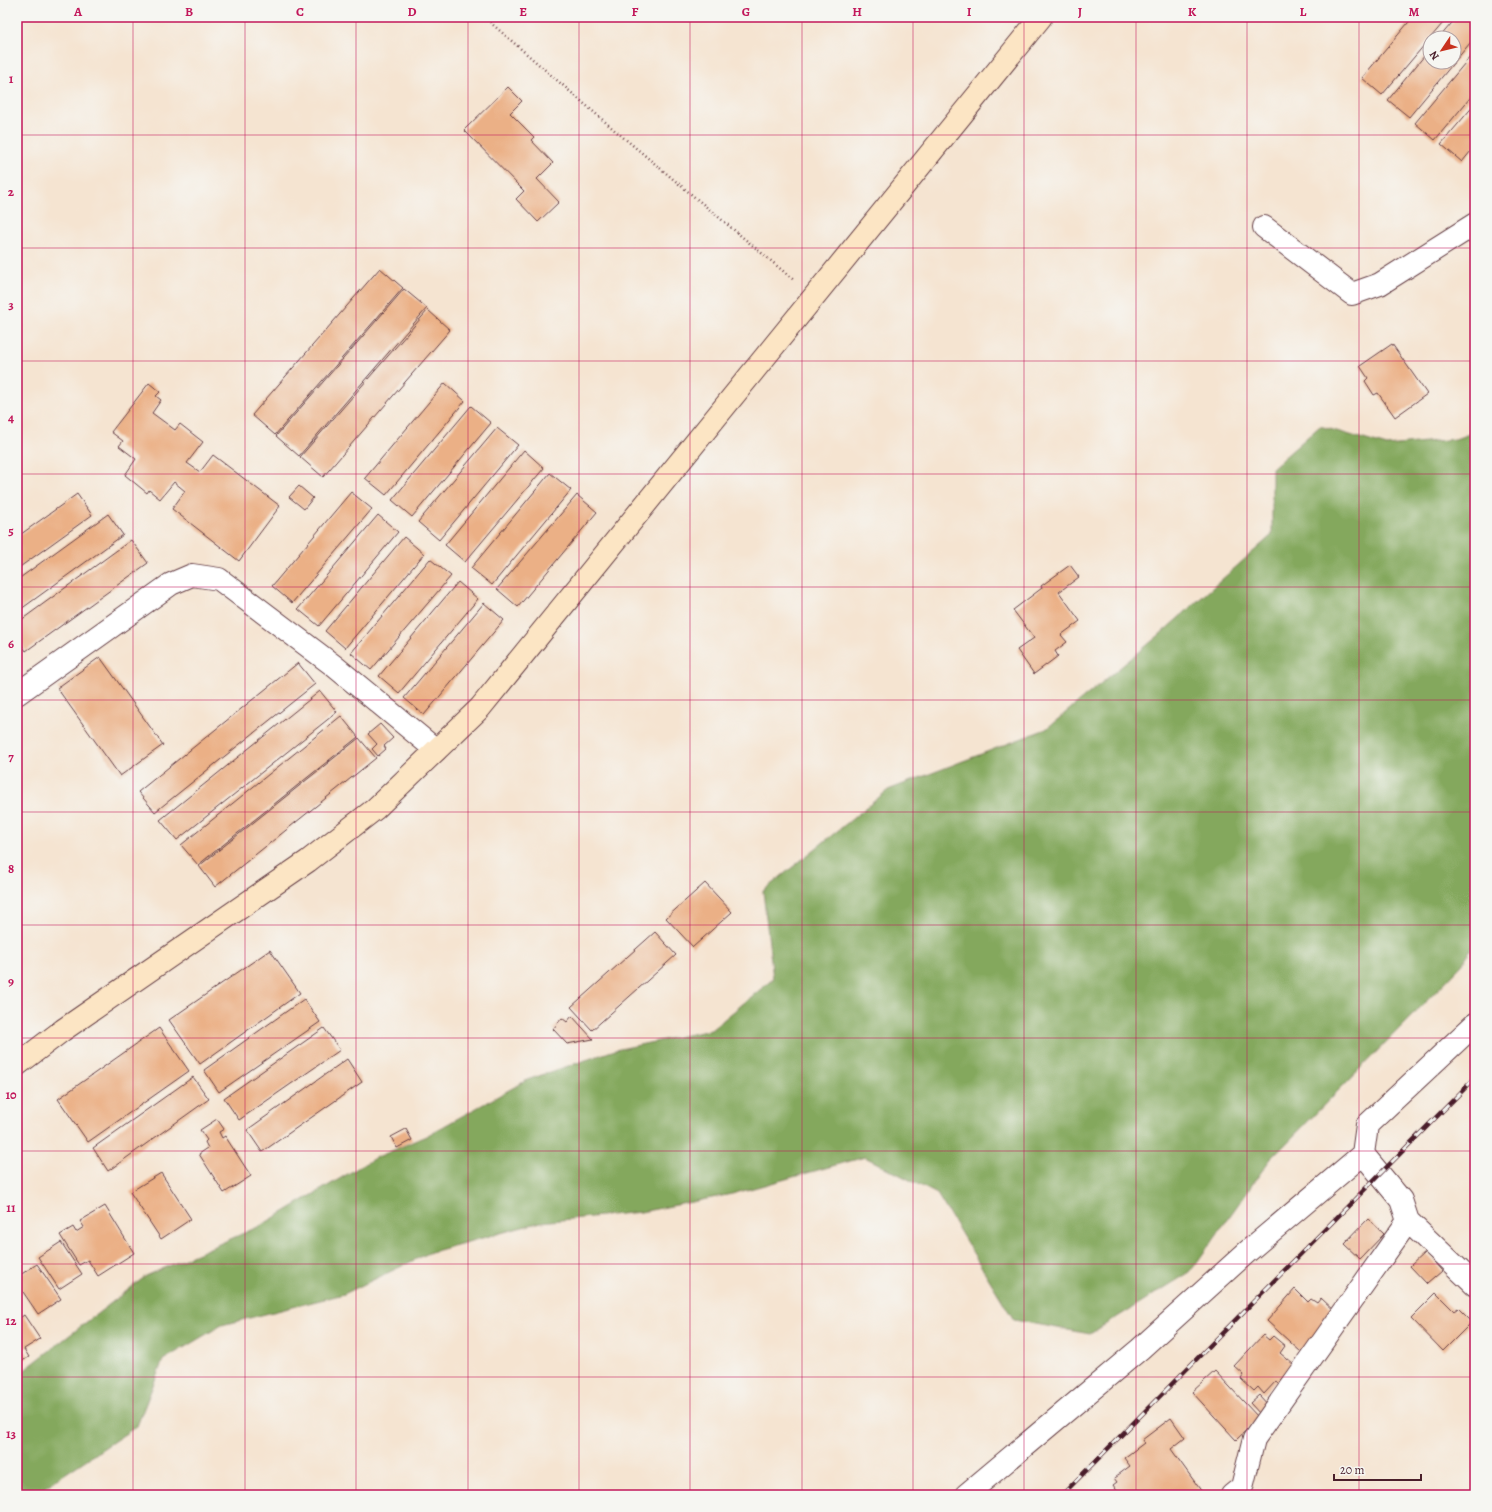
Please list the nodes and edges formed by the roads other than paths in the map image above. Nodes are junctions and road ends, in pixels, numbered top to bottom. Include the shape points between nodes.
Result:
1 (1041, 17) edge
2 (1475, 224) edge
3 (1264, 227) dead end
4 (17, 694) edge
5 (436, 750) junction
6 (1475, 1024) edge
7 (17, 1065) edge
8 (1363, 1154) junction
9 (1408, 1221) junction
10 (1475, 1285) edge
11 (966, 1495) edge
12 (1232, 1495) edge

1 - 5 street via 480,708
2 - 3 street via 1380,284 1352,294
4 - 5 street via 171,584 192,575 219,579 333,665
5 - 7 street via 375,809 308,861 69,1025
6 - 8 street via 1367,1125
8 - 9 street via 1401,1200
8 - 11 street via 1247,1252 1140,1349
9 - 10 street
9 - 12 street via 1254,1439 1242,1487

